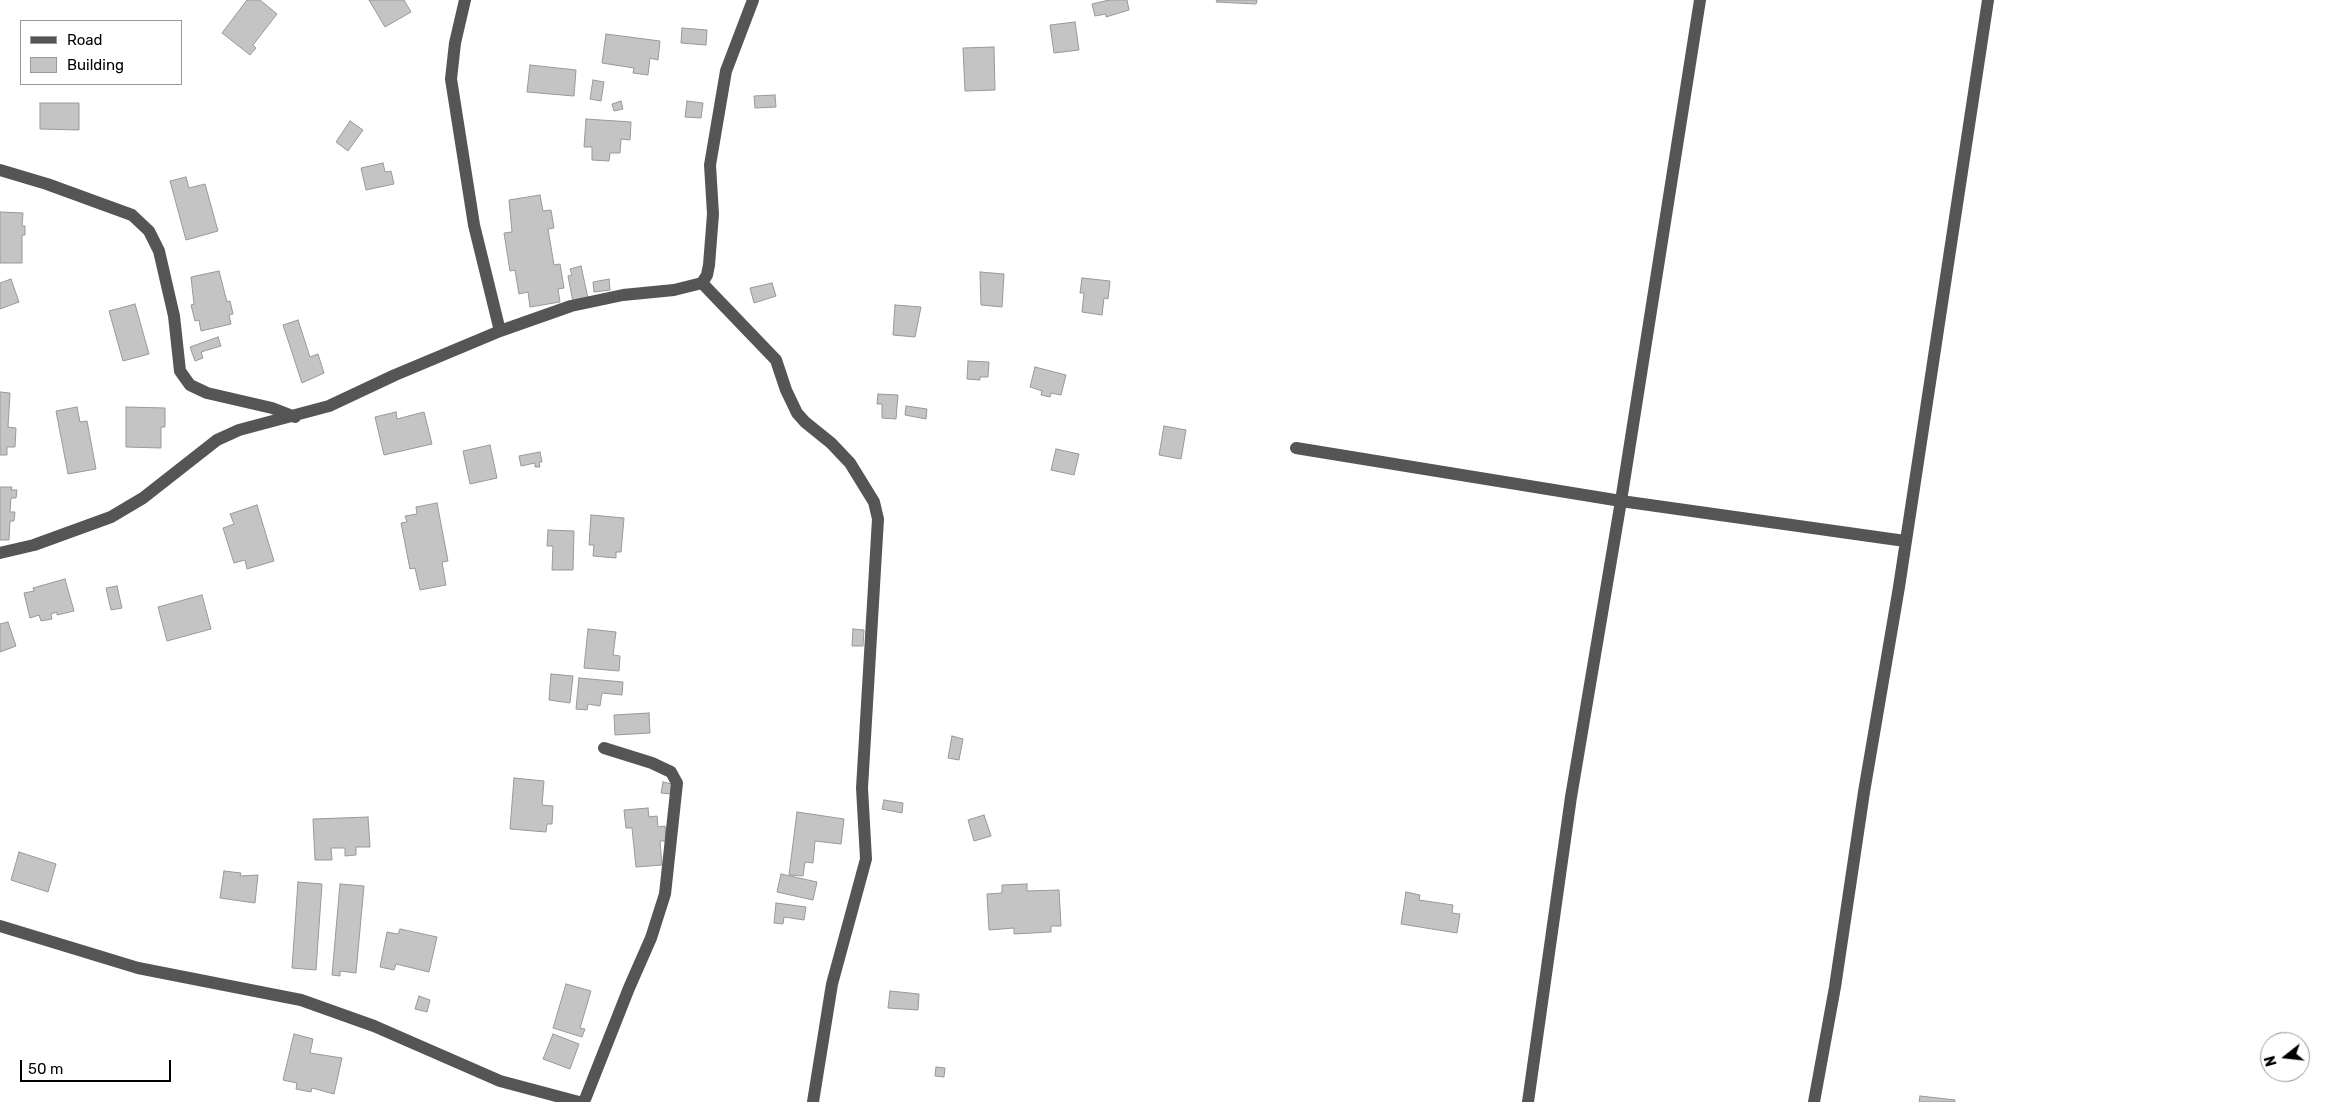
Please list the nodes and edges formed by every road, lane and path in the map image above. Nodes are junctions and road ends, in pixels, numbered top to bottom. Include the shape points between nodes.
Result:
1 (465, 0) edge
2 (752, 0) edge
3 (1700, 0) edge
4 (1988, 0) edge
5 (0, 170) edge
6 (702, 282) junction
7 (500, 331) junction
8 (295, 417) junction
9 (1296, 448) dead end
10 (1621, 501) junction
11 (1905, 541) junction
12 (0, 553) edge
13 (604, 748) dead end
14 (0, 926) edge
15 (579, 1102) edge
16 (584, 1102) edge
17 (812, 1102) edge
18 (1528, 1102) edge
19 (1814, 1102) edge

1 - 7 street via 455,42 451,79 474,224
2 - 6 street via 726,71 710,165 713,214 709,265
3 - 10 street
4 - 11 street
5 - 8 street via 132,215 149,231 159,251 174,316 180,371 190,385 207,393 272,408
6 - 7 street via 674,290 623,295 571,306
6 - 17 street via 776,360 797,413 850,463 874,502 878,519 862,788 866,859 832,984
7 - 8 street via 329,406
8 - 12 street via 239,430 217,440 143,498 111,517 34,545
9 - 10 street
10 - 11 street
10 - 18 street via 1571,797
11 - 19 street
13 - 16 street via 671,772 677,783 665,894 651,938
14 - 15 street via 138,968 300,1000 374,1026 500,1081

